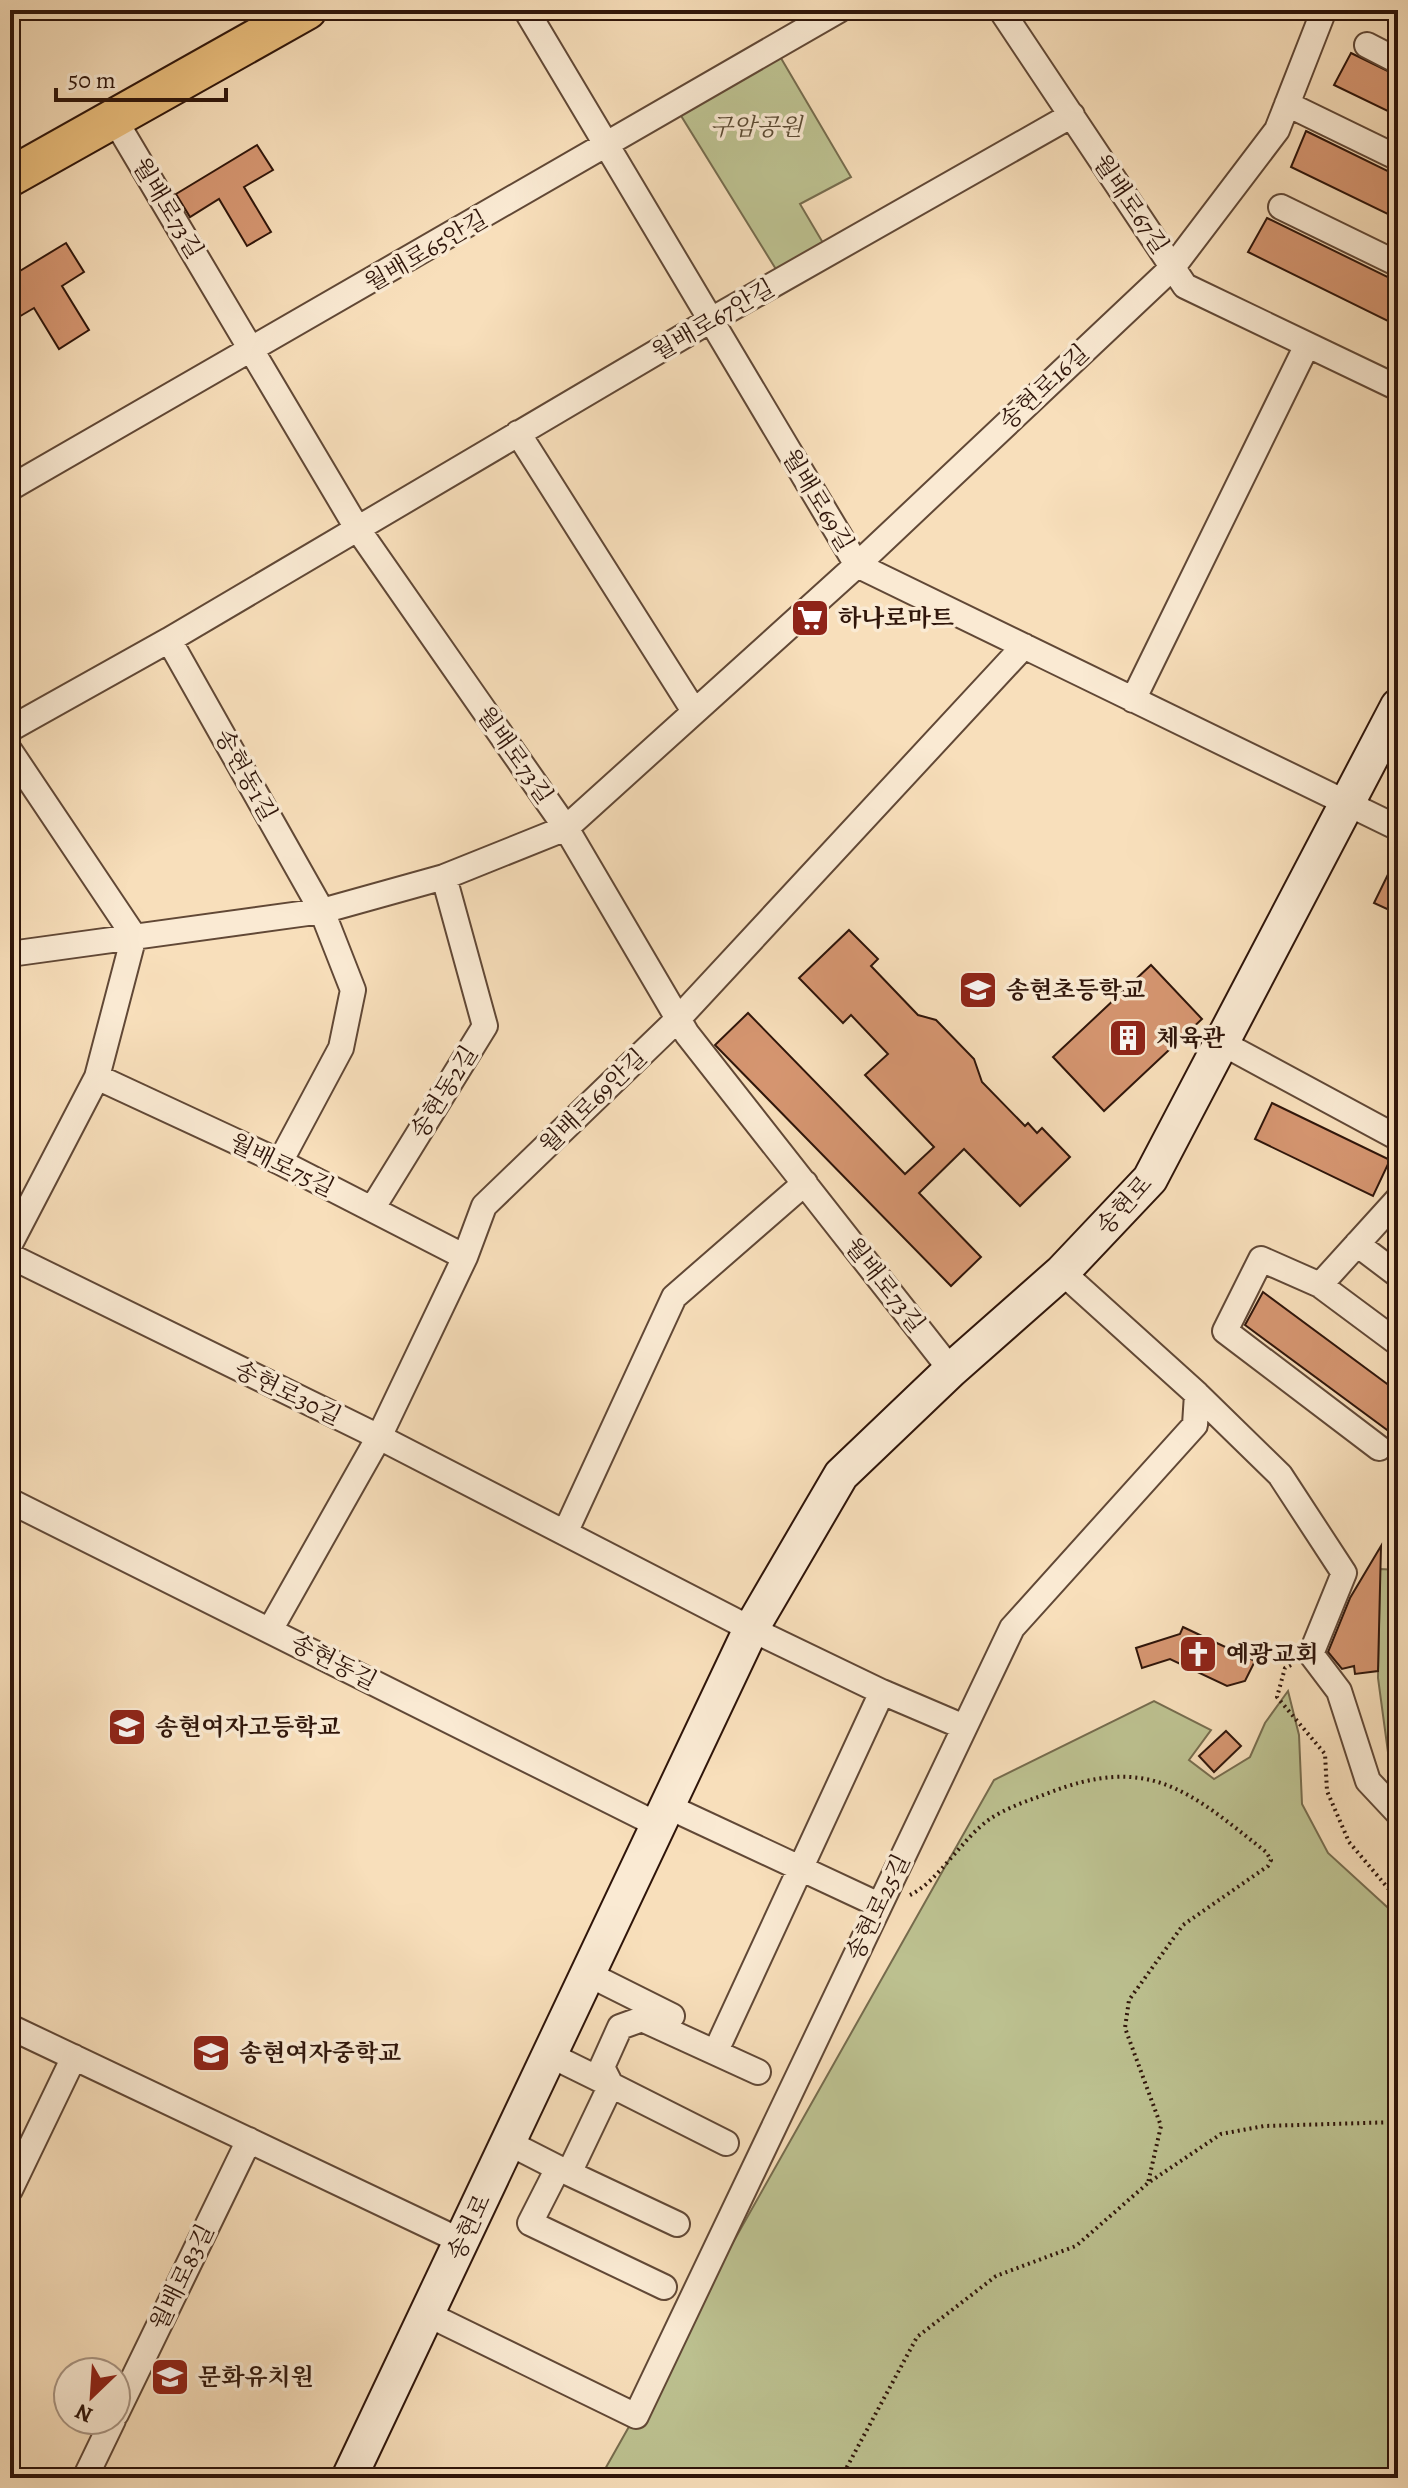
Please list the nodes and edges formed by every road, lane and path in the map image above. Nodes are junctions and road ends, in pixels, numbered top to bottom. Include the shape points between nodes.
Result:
1 (307, 10) edge
2 (526, 10) edge
3 (839, 10) edge
4 (1001, 10) edge
5 (1324, 10) edge
6 (1367, 45) dead end
7 (1398, 61) edge
8 (1287, 104) junction
9 (1072, 115) junction
10 (113, 117) junction
11 (607, 146) junction
12 (1398, 158) edge
13 (10, 177) edge
14 (1281, 207) dead end
15 (1398, 264) edge
16 (1173, 267) junction
17 (711, 320) junction
18 (1307, 345) junction
19 (253, 351) junction
20 (1398, 388) edge
21 (518, 433) junction
22 (10, 488) edge
23 (357, 528) junction
24 (857, 565) junction
25 (169, 640) junction
26 (1024, 646) junction
27 (1133, 700) junction
28 (1398, 706) edge
29 (694, 711) junction
30 (10, 729) edge
31 (10, 751) edge
32 (1345, 803) junction
33 (566, 828) junction
34 (1398, 828) edge
35 (444, 877) junction
36 (322, 911) junction
37 (134, 936) junction
38 (10, 954) edge
39 (678, 1019) junction
40 (1222, 1043) junction
41 (97, 1077) junction
42 (1398, 1138) edge
43 (280, 1162) junction
44 (805, 1183) junction
45 (1398, 1199) edge
46 (372, 1209) junction
47 (10, 1244) edge
48 (1357, 1244) junction
49 (10, 1256) edge
50 (465, 1257) junction
51 (1062, 1272) junction
52 (1398, 1275) edge
53 (1320, 1285) junction
54 (1398, 1343) edge
55 (951, 1370) junction
56 (1197, 1394) junction
57 (379, 1437) junction
58 (1379, 1448) dead end
59 (10, 1501) edge
60 (565, 1533) junction
61 (751, 1629) junction
62 (270, 1630) junction
63 (1311, 1654) junction
64 (882, 1692) junction
65 (964, 1727) junction
66 (1398, 1813) edge
67 (662, 1815) junction
68 (800, 1869) junction
69 (1398, 1900) edge
70 (879, 1905) junction
71 (588, 1974) junction
72 (10, 2027) edge
73 (721, 2040) junction
74 (550, 2055) junction
75 (74, 2057) junction
76 (758, 2072) dead end
77 (796, 2077) junction
78 (611, 2085) junction
79 (1398, 2122) edge
80 (249, 2140) junction
81 (509, 2143) junction
82 (726, 2143) dead end
83 (564, 2170) junction
84 (1148, 2183) junction
85 (10, 2190) edge
86 (677, 2224) dead end
87 (463, 2242) junction
88 (664, 2287) dead end
89 (427, 2314) junction
90 (132, 2381) edge
91 (105, 2436) edge
92 (85, 2478) edge
93 (349, 2478) edge
94 (841, 2478) edge

1 - 10 main road
2 - 11 street, 월배로69길
3 - 11 street, 월배로65안길
4 - 9 street, 월배로67길
5 - 8 street, 송현로16길
6 - 7 street
8 - 12 street
8 - 16 street, 송현로16길 via 1277,130
9 - 16 street, 월배로67길
9 - 17 street, 월배로67안길
10 - 13 main road
10 - 19 street, 월배로73길
11 - 17 street, 월배로69길
11 - 19 street, 월배로65안길
14 - 15 street
16 - 18 street, 월배로67길 via 1185,286
16 - 24 street, 송현로16길
17 - 21 street, 월배로67안길
17 - 24 street, 월배로69길
18 - 20 street, 월배로67길
18 - 27 street
19 - 22 street, 월배로65안길
19 - 23 street, 월배로73길
21 - 23 street, 월배로67안길
21 - 29 street
23 - 25 street
23 - 33 street, 월배로73길
24 - 26 street, 월배로69길
24 - 29 street, 송현로16길
25 - 30 street
25 - 36 street, 송현동1길
26 - 27 street, 월배로69길
26 - 39 street, 월배로69안길
27 - 32 street, 월배로69길
28 - 32 main road, 송현로
29 - 33 street, 송현로16길
31 - 37 street
32 - 34 street, 월배로69길
32 - 40 main road, 송현로
33 - 35 street
33 - 39 street, 월배로73길
35 - 36 street
35 - 46 street, 송현동2길 via 485,1026
36 - 37 street
36 - 43 street via 353,990 341,1048
37 - 38 street
37 - 41 street
39 - 44 street, 월배로73길
39 - 50 street, 월배로69안길 via 484,1206
40 - 42 street
40 - 51 main road, 송현로 via 1150,1179
41 - 43 street, 월배로75길
41 - 47 street
43 - 46 street, 월배로75길
44 - 55 street, 월배로73길
44 - 60 street via 674,1297
45 - 48 street
46 - 50 street, 월배로75길
48 - 52 street
48 - 53 street
49 - 57 street, 송현로30길
50 - 57 street, 월배로69안길
51 - 55 main road, 송현로
51 - 56 street
53 - 54 street
53 - 58 street via 1261,1259 1225,1331
55 - 61 main road, 송현로 via 841,1475
56 - 63 street via 1280,1475 1344,1573
56 - 65 street, 송현로25길 via 1195,1425 1012,1628
57 - 60 street, 송현로30길
57 - 62 street, 월배로69안길
59 - 62 street, 송현동길
60 - 61 street, 송현로30길
61 - 64 street
61 - 67 main road, 송현로
62 - 67 street, 송현동길
63 - 66 street via 1339,1691 1368,1781
63 - 69 path via 1285,1668 1277,1697 1325,1754 1327,1791 1356,1855
64 - 65 street
64 - 68 street
65 - 70 street, 송현로25길
67 - 68 street, 송현동길
67 - 71 main road, 송현로
68 - 70 street, 송현동길
68 - 73 street
70 - 77 street, 송현로25길
70 - 84 path via 914,1893 990,1819 1097,1777 1166,1782 1266,1852 1268,1866 1183,1925 1129,2000 1125,2028 1161,2126
71 - 73 street
71 - 74 main road, 송현로
72 - 75 street
73 - 77 street
74 - 78 street
74 - 81 main road, 송현로
75 - 80 street
75 - 85 street
76 - 78 street via 642,2019 620,2027 602,2067
77 - 89 street, 송현로25길 via 636,2416
78 - 82 street
78 - 83 street
79 - 84 path via 1234,2129
80 - 87 street
80 - 90 street, 월배로83길
81 - 83 street
81 - 87 main road, 송현로
83 - 86 street
83 - 88 street via 530,2223
84 - 94 path via 1084,2241 996,2276 917,2337
87 - 89 main road, 송현로
89 - 93 main road, 송현로
91 - 92 street

